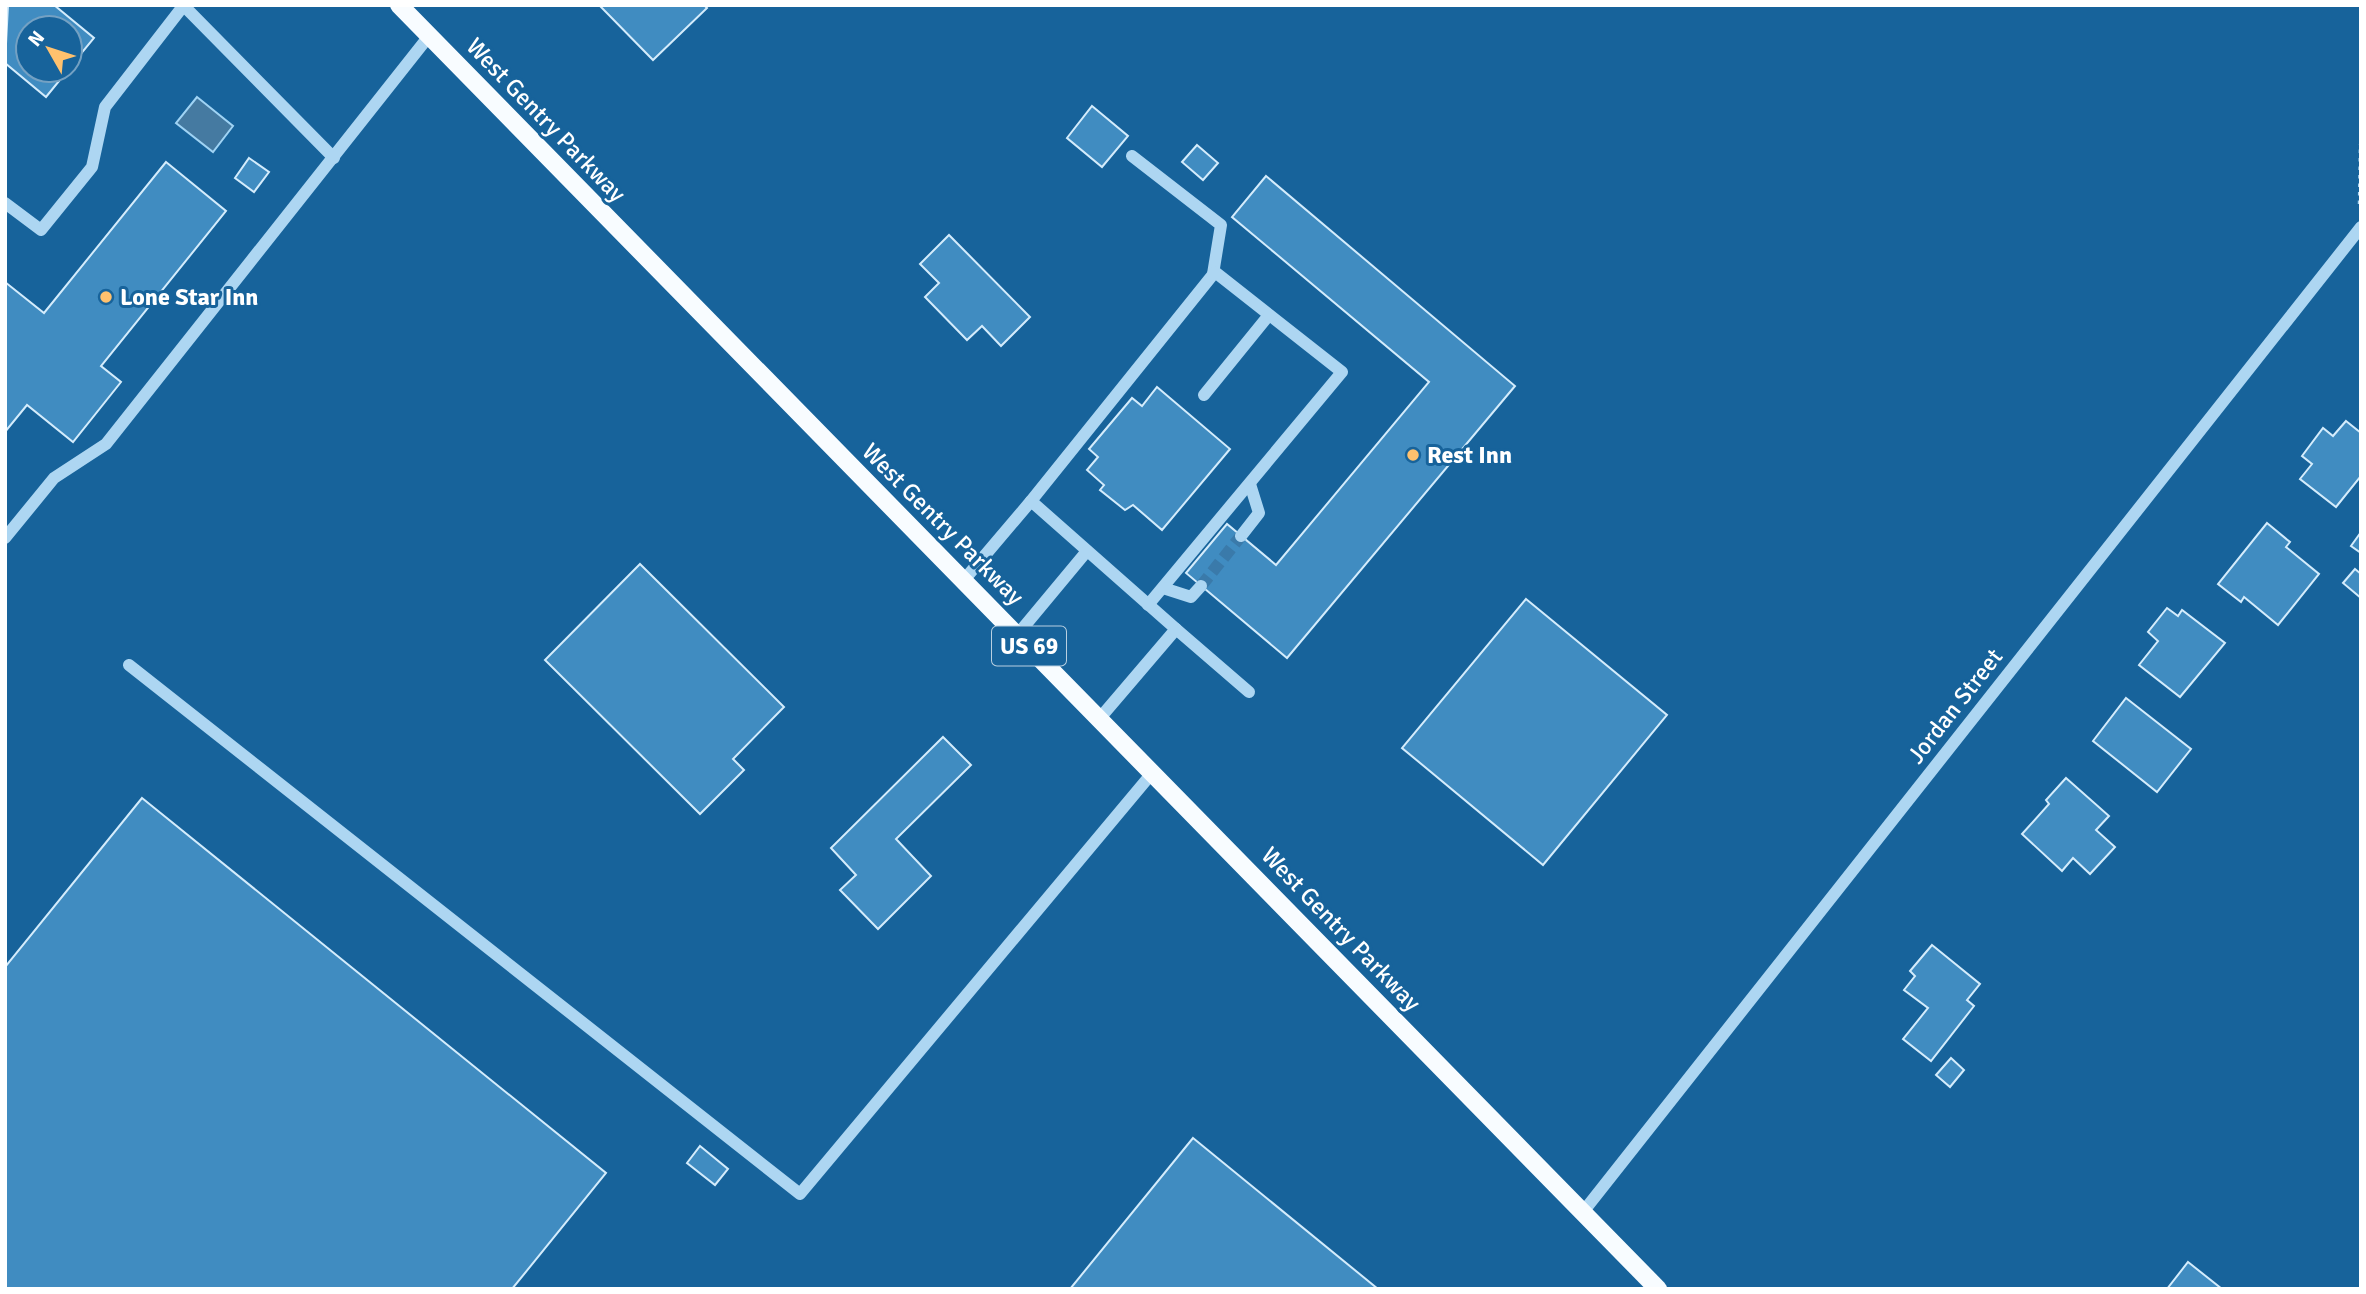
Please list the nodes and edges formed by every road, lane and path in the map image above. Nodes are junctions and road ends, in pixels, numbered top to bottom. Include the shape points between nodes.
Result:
1 (399, 5) edge
2 (184, 6) edge
3 (429, 36) junction
4 (2361, 144) edge
5 (1132, 156) dead end
6 (334, 158) junction
7 (5, 202) edge
8 (2361, 215) edge
9 (2361, 227) edge
10 (1213, 274) junction
11 (1269, 315) junction
12 (1204, 396) dead end
13 (1250, 485) junction
14 (1031, 501) junction
15 (1241, 536) tunnel mouth
16 (5, 538) edge
17 (1087, 551) junction
18 (964, 580) junction
19 (1201, 586) tunnel mouth
20 (1163, 588) junction
21 (1148, 605) junction
22 (1176, 629) junction
23 (1018, 634) junction
24 (129, 665) dead end
25 (1249, 692) dead end
26 (1100, 718) junction
27 (1153, 772) junction
28 (1583, 1212) junction
29 (1658, 1289) edge

1 - 3 main road, West Gentry Parkway / US 69
2 - 6 street
2 - 7 street via 105,107 92,167 41,230
3 - 6 street
3 - 18 main road, West Gentry Parkway / US 69
4 - 8 path
5 - 10 street via 1221,225
6 - 16 street via 106,444 54,478
9 - 28 street, Jordan Street
10 - 11 street
10 - 14 street
11 - 12 street
11 - 13 street via 1342,372
13 - 15 street via 1259,513
13 - 20 street
14 - 17 street
14 - 18 street
17 - 21 street
17 - 23 street
18 - 23 main road, West Gentry Parkway / US 69
19 - 20 street via 1191,597
20 - 21 street
21 - 22 street
22 - 25 street
22 - 26 street
23 - 26 main road, West Gentry Parkway / US 69
24 - 27 street via 800,1194
26 - 27 main road, West Gentry Parkway / US 69
27 - 28 main road, West Gentry Parkway / US 69
28 - 29 main road, West Gentry Parkway / US 69

